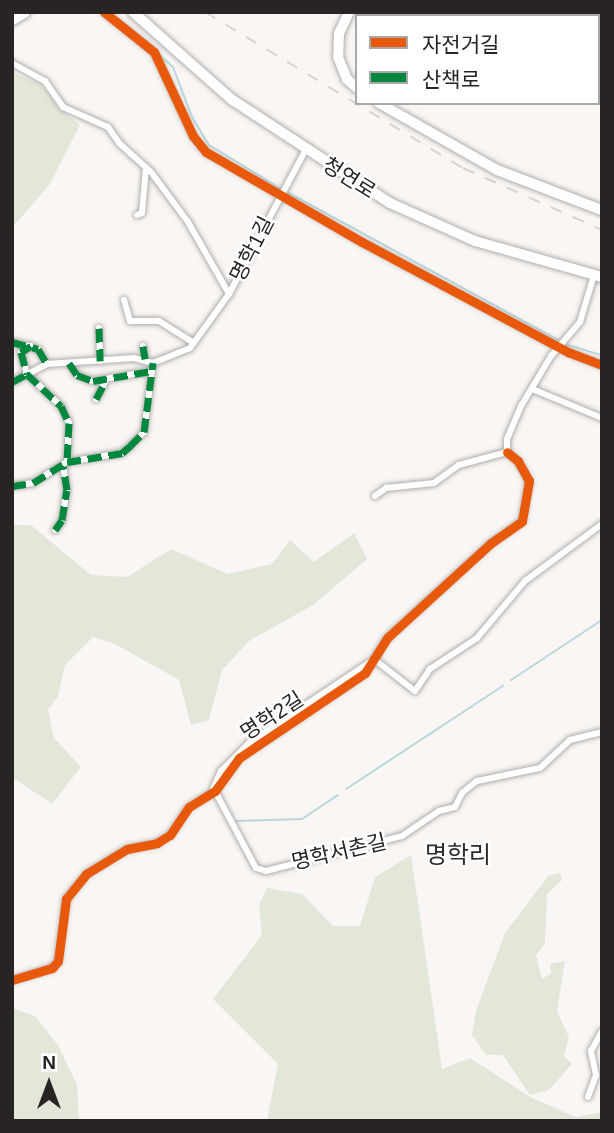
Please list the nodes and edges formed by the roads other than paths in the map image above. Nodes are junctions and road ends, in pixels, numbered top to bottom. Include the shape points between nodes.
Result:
1 (24, 12) edge
2 (104, 12) edge
3 (133, 12) edge
4 (349, 12) edge
5 (12, 19) edge
6 (12, 63) edge
7 (355, 86) edge
8 (383, 105) edge
9 (305, 151) junction
10 (146, 167) junction
11 (280, 193) junction
12 (602, 210) edge
13 (136, 215) dead end
14 (598, 276) edge
15 (229, 294) junction
16 (124, 300) dead end
17 (99, 328) dead end
18 (12, 342) edge
19 (194, 343) junction
20 (31, 346) junction
21 (143, 346) dead end
22 (560, 346) junction
23 (145, 359) junction
24 (100, 361) junction
25 (69, 363) junction
26 (47, 364) junction
27 (602, 365) edge
28 (152, 367) junction
29 (27, 373) junction
30 (12, 382) edge
31 (105, 382) junction
32 (532, 389) junction
33 (96, 398) dead end
34 (602, 418) edge
35 (507, 452) junction
36 (65, 464) junction
37 (12, 486) edge
38 (375, 496) dead end
39 (602, 524) edge
40 (55, 530) dead end
41 (374, 659) junction
42 (602, 732) edge
43 (214, 790) junction
44 (12, 980) edge
45 (602, 1031) edge
46 (588, 1097) dead end

1 - 5 highway
2 - 11 street via 154,52 193,136 206,152
3 - 9 main road, 청연로 via 230,99
4 - 7 main road via 339,33 338,57
6 - 10 street via 45,81 63,107 108,127
8 - 12 main road via 498,170
9 - 11 street, 명학1길
9 - 14 main road, 청연로 via 439,227
10 - 13 street via 142,213
10 - 15 street via 188,222
11 - 15 street, 명학1길
11 - 22 street
14 - 22 street via 580,322
15 - 19 street, 명학1길
16 - 19 street via 130,321 159,321
17 - 24 street
18 - 20 street
19 - 28 street, 명학1길
20 - 26 street
20 - 29 street via 21,352
21 - 23 street
22 - 27 street
22 - 32 street
23 - 24 street
23 - 28 street
24 - 25 street
25 - 26 street
25 - 31 street via 84,380
26 - 29 street
28 - 31 street, 명학1길
28 - 36 street via 144,432 122,453
29 - 30 street
29 - 36 street via 61,406 69,423
31 - 33 street
32 - 34 street
32 - 35 street via 511,429
35 - 38 street via 459,465 434,483 386,488
35 - 41 street, 명학2길 via 519,461 529,481 522,521 395,630
36 - 37 street via 33,483
36 - 40 street via 67,490 62,520
39 - 41 street via 525,581 477,638 430,669 415,691
41 - 43 street, 명학2길 via 351,685 239,758
42 - 43 street, 명학서촌길 via 570,740 540,768 477,781 462,793 455,807 439,811 402,836 265,871 256,868
43 - 44 street, 명학2길 via 189,807 170,835 157,843 127,849 86,874 66,899 58,961 52,968
45 - 46 street via 591,1051 596,1075

